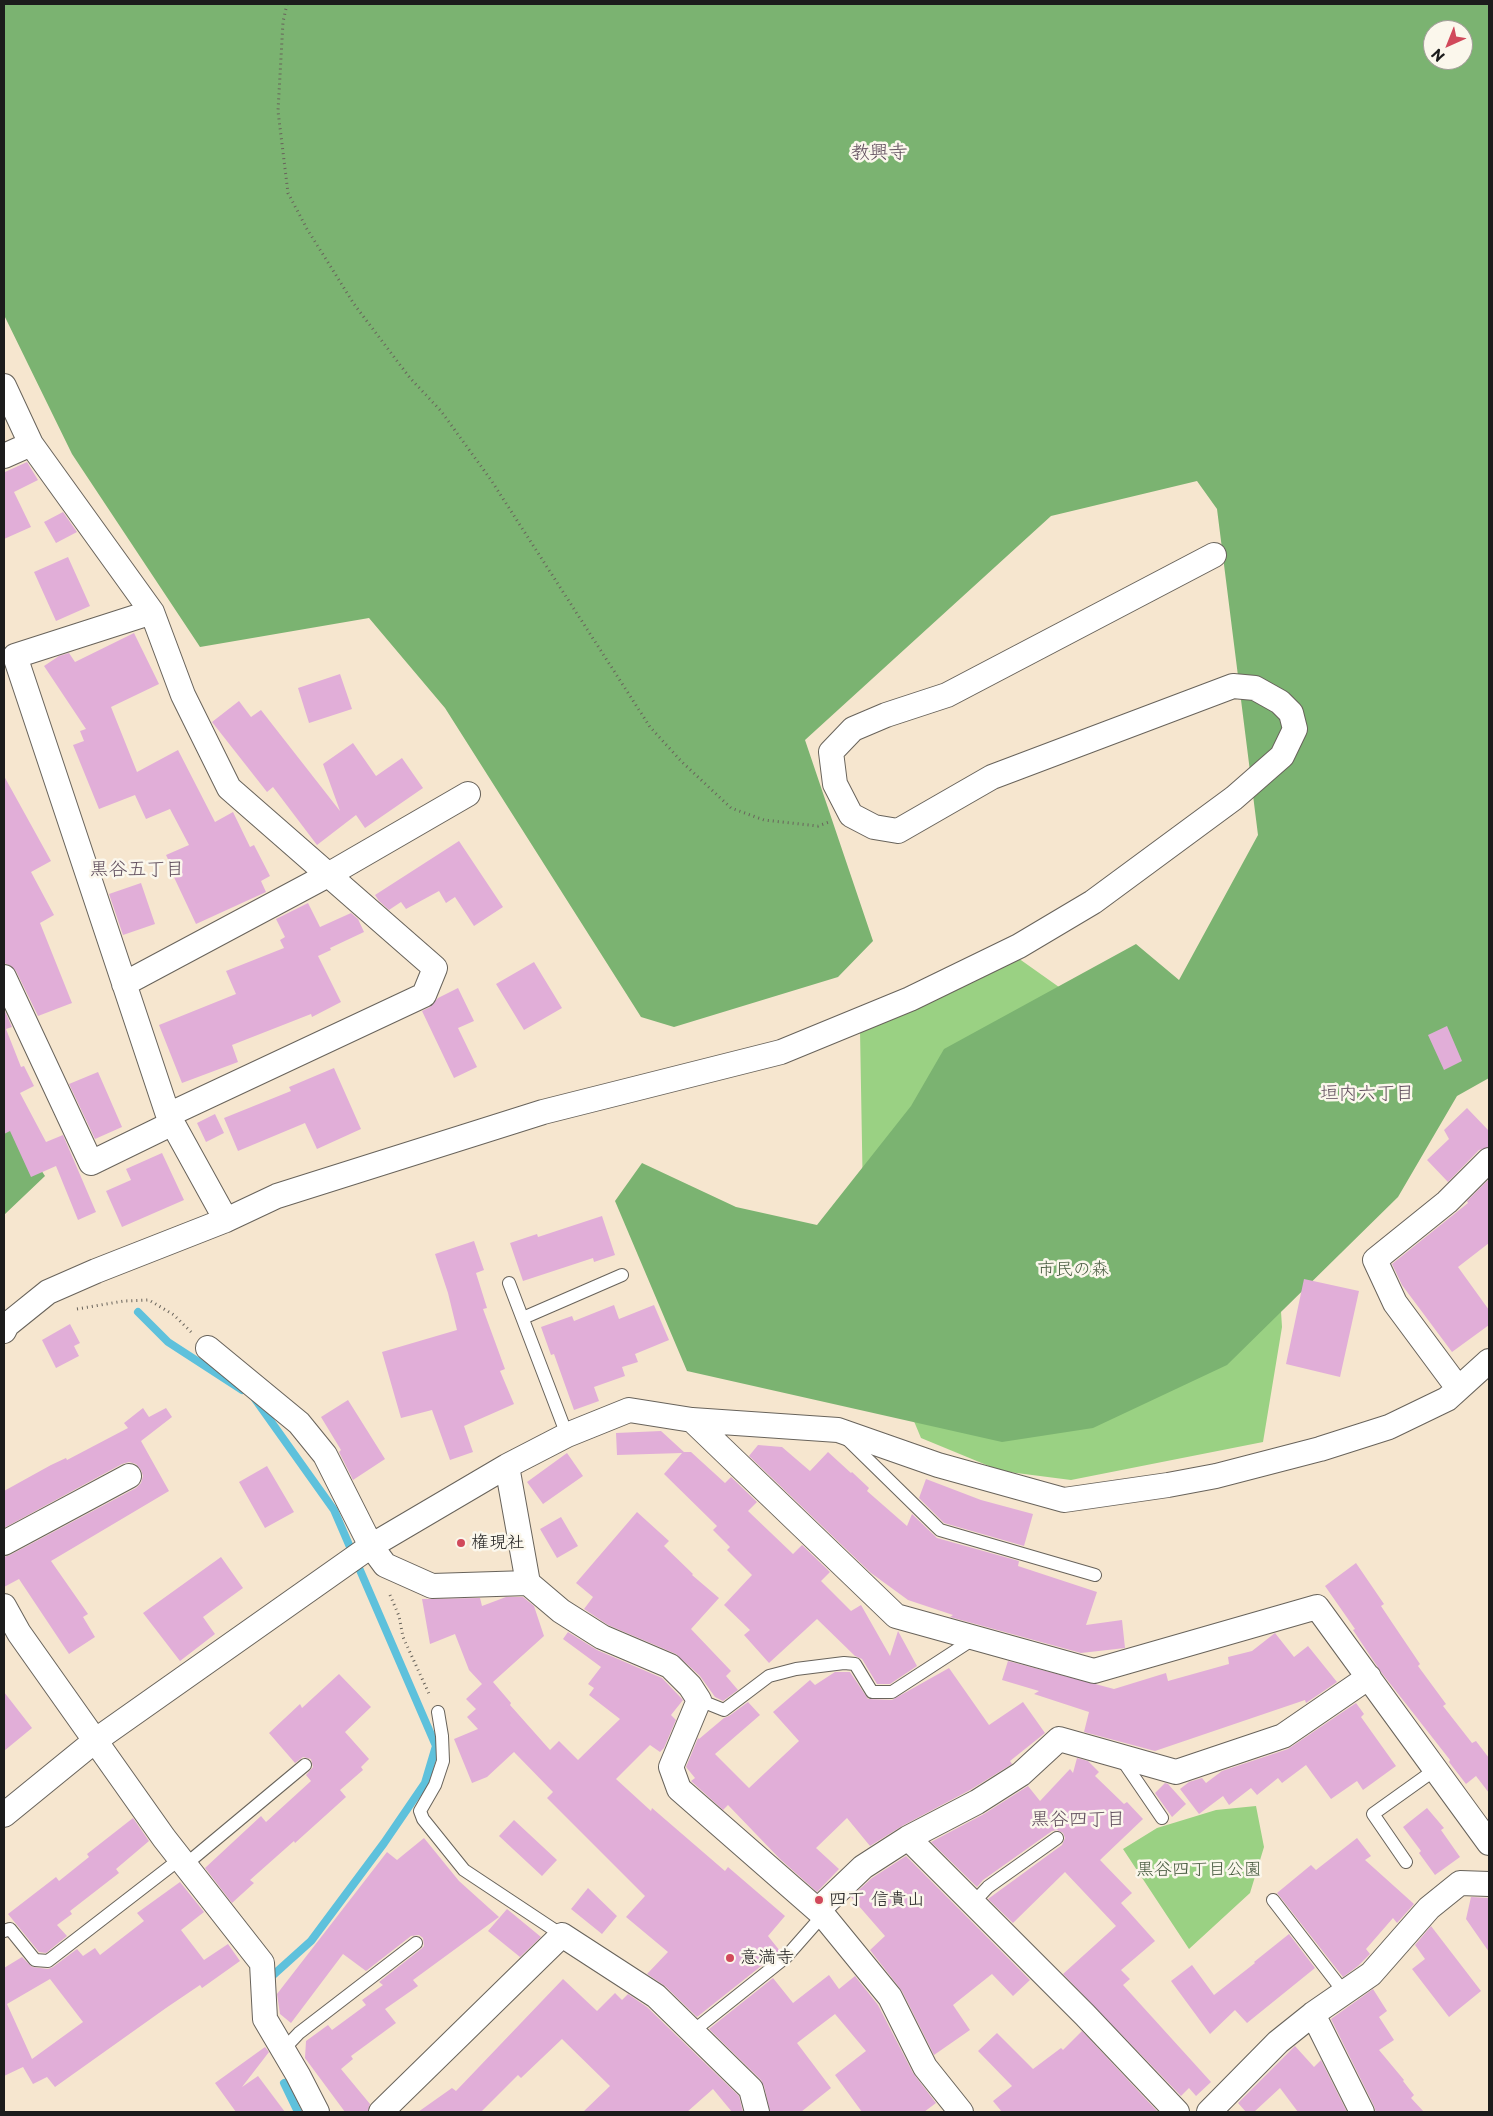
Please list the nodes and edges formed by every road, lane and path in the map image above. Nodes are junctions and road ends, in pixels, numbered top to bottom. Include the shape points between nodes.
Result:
1 (287, 4) edge
2 (4, 386) edge
3 (31, 444) junction
4 (4, 456) edge
5 (1214, 555) dead end
6 (152, 612) junction
7 (9, 659) edge
8 (468, 794) dead end
9 (851, 815) junction
10 (328, 875) junction
11 (4, 977) edge
12 (124, 984) junction
13 (170, 1119) junction
14 (1489, 1160) edge
15 (226, 1220) junction
16 (622, 1275) dead end
17 (510, 1283) dead end
18 (41, 1298) junction
19 (523, 1318) junction
20 (5, 1324) edge
21 (208, 1348) joint
22 (1489, 1361) edge
23 (1458, 1388) junction
24 (692, 1420) junction
25 (838, 1430) junction
26 (567, 1435) junction
27 (508, 1466) junction
28 (129, 1476) dead end
29 (4, 1542) edge
30 (359, 1554) junction
31 (1095, 1575) dead end
32 (528, 1583) junction
33 (390, 1595) dead end
34 (4, 1606) edge
35 (975, 1638) junction
36 (1369, 1677) junction
37 (699, 1700) junction
38 (438, 1712) joint
39 (96, 1740) junction
40 (1120, 1756) junction
41 (305, 1765) dead end
42 (1436, 1769) junction
43 (4, 1815) edge
44 (1162, 1818) dead end
45 (908, 1838) junction
46 (1057, 1838) dead end
47 (1489, 1843) edge
48 (182, 1862) junction
49 (1406, 1862) dead end
50 (1489, 1884) edge
51 (1273, 1900) dead end
52 (973, 1903) junction
53 (821, 1912) junction
54 (4, 1931) edge
55 (562, 1935) junction
56 (416, 1943) dead end
57 (1344, 1992) junction
58 (1313, 2014) junction
59 (692, 2032) junction
60 (283, 2050) junction
61 (1218, 2109) edge
62 (317, 2112) edge
63 (381, 2112) edge
64 (757, 2112) edge
65 (961, 2112) edge
66 (1177, 2112) edge
67 (1362, 2112) edge

1 - 9 path via 278,111 288,194 354,304 410,378 441,411 491,480 650,727 682,762 731,808 764,820 818,826
2 - 3 street
3 - 4 street
3 - 6 street
5 - 9 street via 947,695 853,729 831,752 835,784
6 - 7 street
6 - 10 street via 183,695 229,788
7 - 12 street
8 - 10 street
9 - 15 street via 874,827 898,832 992,777 1233,686 1255,688 1280,702 1291,713 1296,729 1282,756 1260,777 1093,902 1019,946 910,999 781,1052 543,1112 277,1196
10 - 12 street
10 - 13 street via 436,968 424,995
11 - 13 street via 91,1163
12 - 13 street
13 - 15 street
14 - 23 street via 1447,1202 1375,1260 1395,1303
15 - 18 street via 96,1271
16 - 19 lane
17 - 19 lane
18 - 20 street
18 - 21 path via 68,1310 149,1300 174,1315
19 - 26 lane
21 - 30 street via 304,1429 325,1454
22 - 23 street
23 - 25 street via 1447,1399 1389,1427 1320,1449 1216,1476 1064,1500 938,1465
24 - 25 street
24 - 26 street via 629,1410
24 - 35 street via 896,1616
25 - 31 lane via 940,1530
26 - 27 street
27 - 30 street
27 - 32 street
28 - 29 street
30 - 32 street via 432,1586
30 - 39 street
32 - 37 street via 602,1637 670,1666
33 - 38 path via 403,1637
34 - 39 street via 19,1633
35 - 36 street via 1094,1671 1317,1607
35 - 37 lane via 892,1692 872,1692 855,1664 844,1664 796,1669 768,1676 724,1710
36 - 40 street via 1282,1736 1176,1772
36 - 42 street
37 - 53 street via 670,1767 679,1789
38 - 55 lane via 443,1760 435,1785 420,1811 423,1819 464,1870
39 - 43 street
39 - 48 street
40 - 44 lane
40 - 45 street via 1059,1739 1014,1778 977,1802
41 - 48 lane
42 - 47 street
42 - 49 lane via 1373,1814
45 - 52 street
45 - 53 street via 863,1867
46 - 52 lane via 988,1888
48 - 54 lane via 48,1961 35,1960 10,1929
48 - 60 street via 262,1964 265,2019
50 - 57 street via 1460,1883 1429,1908 1372,1974
51 - 57 lane
52 - 66 street
53 - 59 lane via 786,1957
53 - 65 street via 890,1998 925,2067
55 - 59 street via 656,1996
55 - 63 street
56 - 60 lane via 299,2033
57 - 58 street
58 - 61 street via 1278,2042
58 - 67 street
59 - 64 street via 750,2089
60 - 62 street

